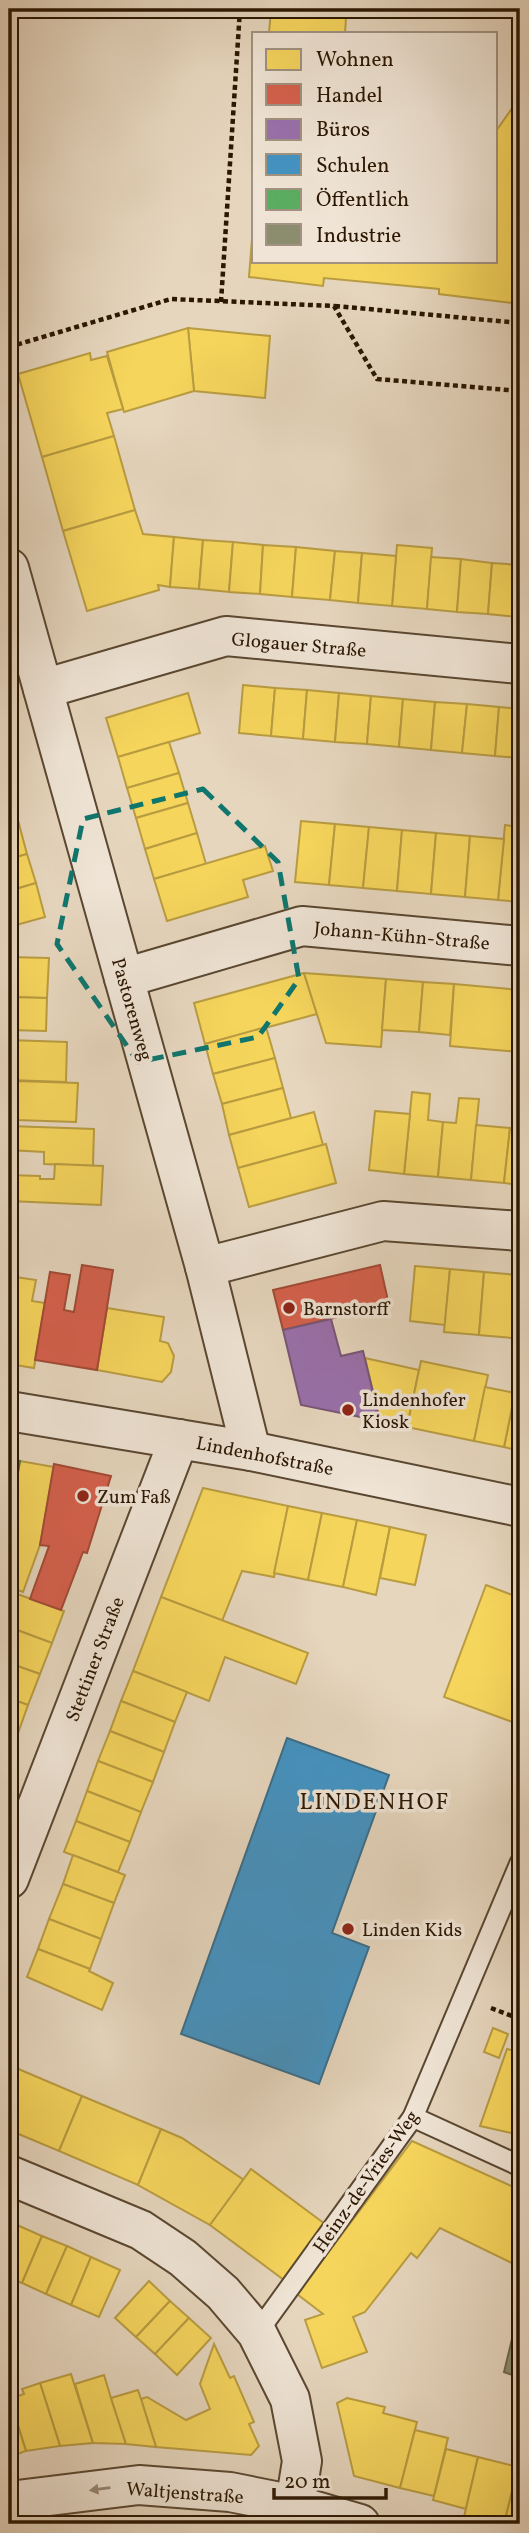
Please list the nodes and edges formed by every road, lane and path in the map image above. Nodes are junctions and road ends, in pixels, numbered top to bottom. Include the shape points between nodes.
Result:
1 (240, 9) edge
2 (221, 302) junction
3 (334, 306) junction
4 (520, 323) edge
5 (9, 346) edge
6 (520, 391) edge
7 (9, 568) edge
8 (520, 664) edge
9 (43, 689) junction
10 (520, 946) edge
11 (124, 978) junction
12 (520, 1231) edge
13 (205, 1267) junction
14 (9, 1411) edge
15 (179, 1438) junction
16 (251, 1451) junction
17 (520, 1507) edge
18 (520, 1863) edge
19 (9, 1879) edge
20 (413, 2117) junction
21 (520, 2165) edge
22 (9, 2175) edge
23 (257, 2333) junction
24 (295, 2505) junction
25 (16, 2508) edge
26 (359, 2524) edge

1 - 2 path
2 - 3 path
2 - 5 path via 171,299
3 - 4 path
3 - 6 path via 377,379
7 - 9 street, Pastorenweg
8 - 9 street, Glogauer Straße via 226,636
9 - 11 street, Pastorenweg
10 - 11 street, Johann-Kühn-Straße via 302,926
11 - 13 street, Pastorenweg
12 - 13 street via 383,1221
13 - 16 street, Pastorenweg
14 - 15 street, Lindenhofstraße
15 - 16 street, Lindenhofstraße
15 - 19 street, Stettiner Straße
16 - 17 street, Lindenhofstraße
18 - 20 lane, Heinz-de-Vries-Weg
20 - 21 lane
20 - 23 lane, Heinz-de-Vries-Weg
22 - 23 street via 141,2230 223,2293
23 - 24 street via 290,2399 302,2461
24 -> 25 street, Waltjenstraße via 230,2492 139,2485
24 - 26 street, Waltjenstraße

